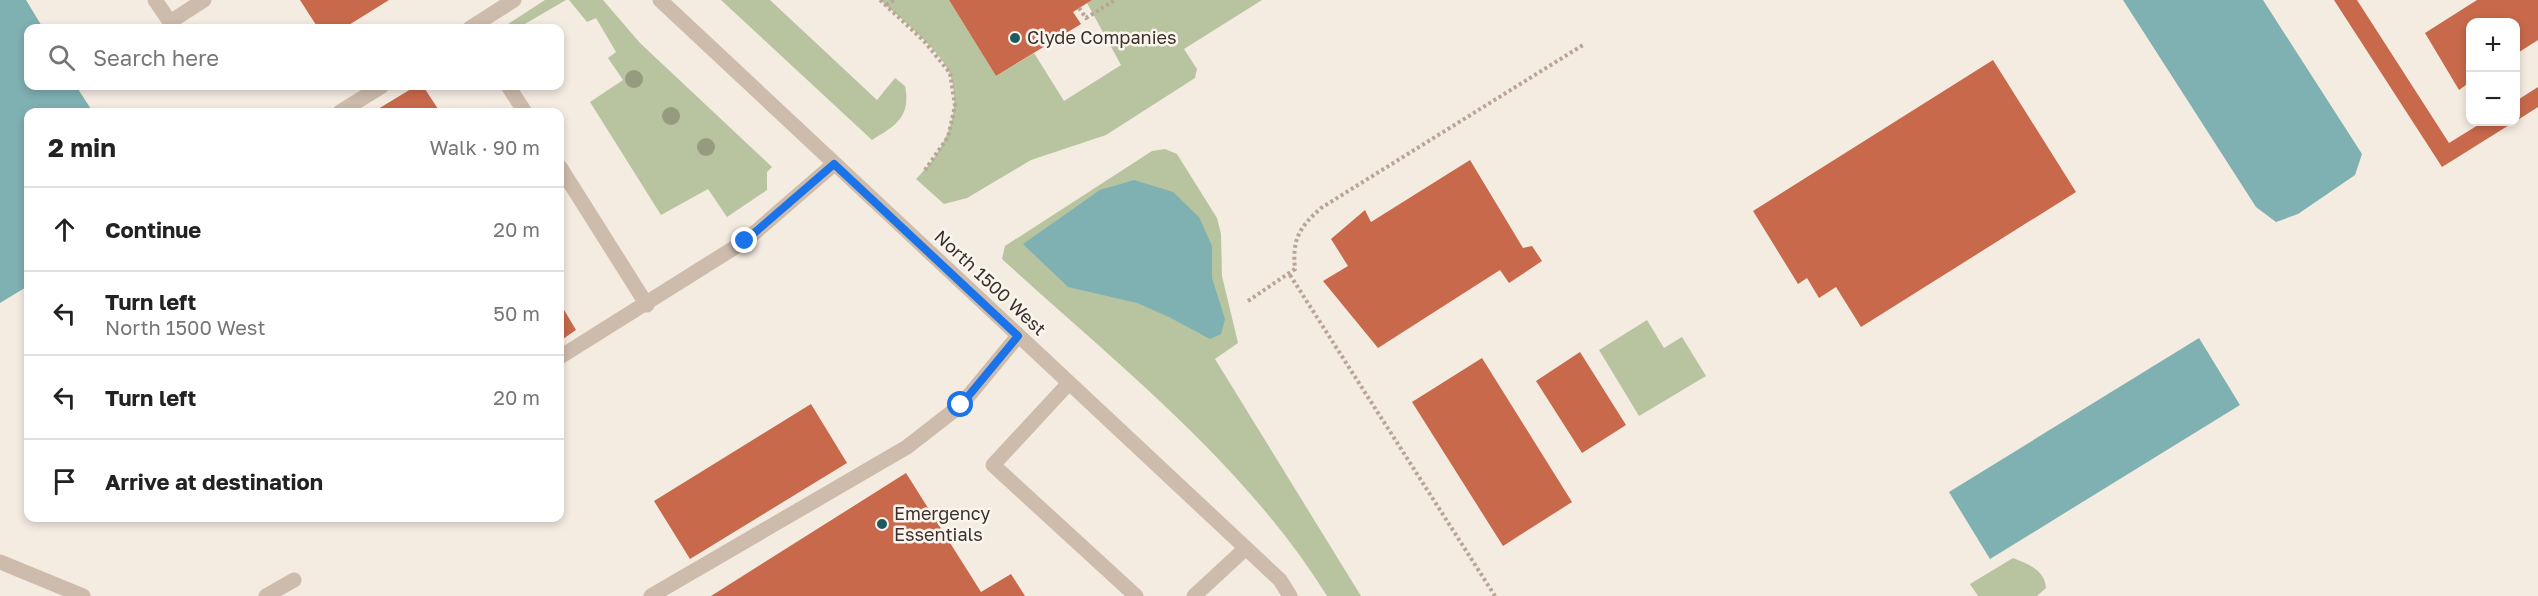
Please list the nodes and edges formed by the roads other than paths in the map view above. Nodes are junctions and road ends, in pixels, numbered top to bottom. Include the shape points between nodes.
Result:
1 (155, 0) edge
2 (204, 0) edge
3 (660, 0) edge
4 (510, 1) edge
5 (477, 24) edge
6 (376, 90) edge
7 (511, 90) edge
8 (346, 108) edge
9 (522, 108) edge
10 (834, 164) junction
11 (564, 173) edge
12 (647, 304) junction
13 (1018, 336) junction
14 (564, 355) edge
15 (1069, 383) junction
16 (1245, 548) junction
17 (0, 562) edge
18 (294, 580) dead end
19 (83, 596) edge
20 (266, 596) edge
21 (651, 596) edge
22 (1136, 596) edge
23 (1194, 596) edge
24 (1290, 596) edge

1 - 2 street via 170,22
3 - 10 street, North 1500 West
4 - 5 street
6 - 8 street
7 - 9 street
10 - 12 street via 745,241
10 - 13 street, North 1500 West
11 - 12 street
12 - 14 street
13 - 15 street, North 1500 West
13 - 21 street via 961,405 907,447
15 - 16 street, North 1500 West
15 - 22 street via 993,465
16 - 23 street
16 - 24 street, North 1500 West via 1280,580
17 - 19 street
18 - 20 street

